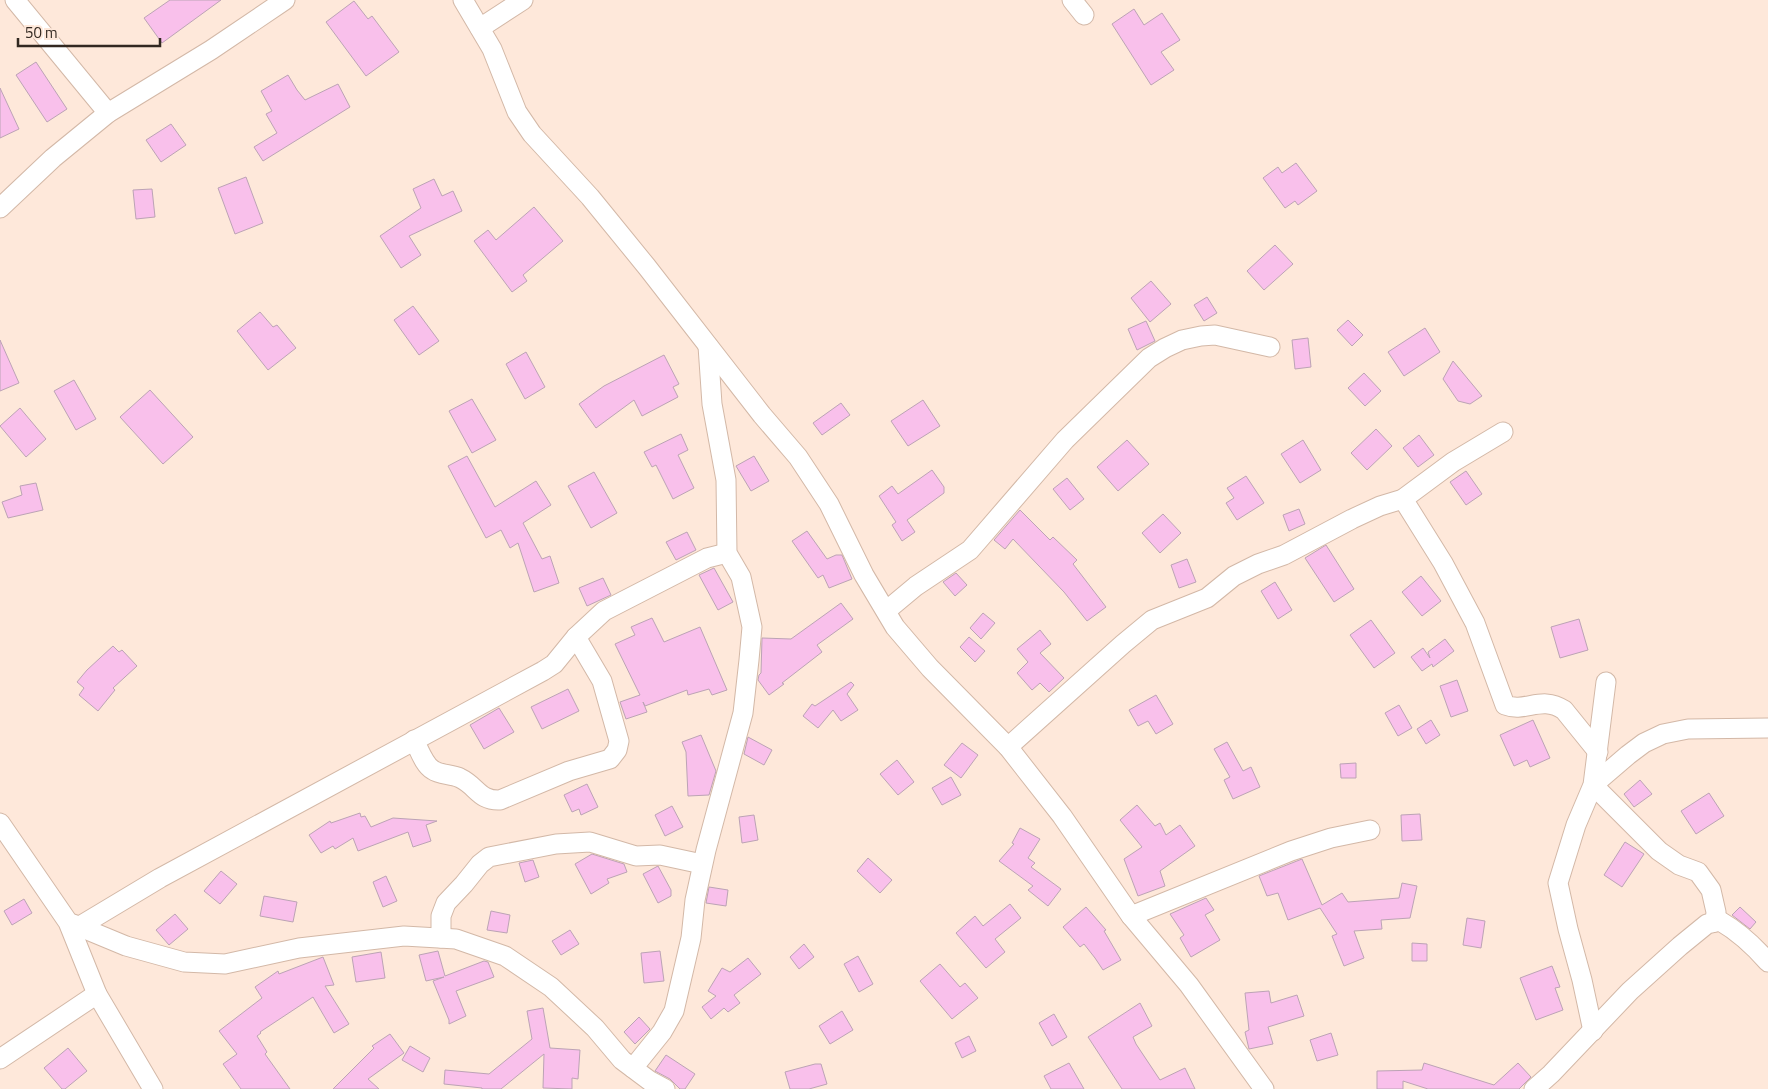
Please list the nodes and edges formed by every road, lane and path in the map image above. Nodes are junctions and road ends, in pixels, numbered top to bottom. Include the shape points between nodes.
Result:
1 (15, 0) edge
2 (285, 0) edge
3 (463, 0) edge
4 (522, 0) edge
5 (1072, 0) edge
6 (1084, 15) dead end
7 (480, 28) junction
8 (108, 113) junction
9 (0, 208) edge
10 (708, 346) junction
11 (1270, 347) dead end
12 (1503, 432) dead end
13 (1403, 499) junction
14 (726, 553) junction
15 (886, 611) junction
16 (576, 637) junction
17 (1606, 682) dead end
18 (1768, 728) edge
19 (414, 740) junction
20 (1008, 747) junction
21 (1598, 752) junction
22 (1593, 785) junction
23 (0, 823) edge
24 (1370, 830) dead end
25 (702, 864) junction
26 (1131, 916) junction
27 (1715, 922) junction
28 (74, 924) junction
29 (441, 938) junction
30 (1768, 962) edge
31 (97, 994) junction
32 (1593, 1031) junction
33 (0, 1059) edge
34 (633, 1068) junction
35 (153, 1089) edge
36 (665, 1089) edge
37 (1264, 1089) edge
38 (1534, 1089) edge

1 - 8 street
2 - 8 street
3 - 7 street
4 - 7 street
5 - 6 street
7 - 10 street via 492,49 517,112 532,134 590,197
8 - 9 street via 53,158
10 - 14 street via 712,404 726,480
10 - 15 street via 798,457 829,504
11 - 15 street via 1215,335 1201,336 1182,340 1149,358 1065,440 970,550 916,586
12 - 13 street via 1453,462
13 - 20 street via 1380,506 1284,555 1258,564 1234,576 1207,598 1152,620
13 - 21 street via 1475,623 1505,705 1547,702 1558,706
14 - 16 street via 707,558 604,611
14 - 25 street via 741,577 752,627 750,660 743,713
15 - 20 street via 895,627 930,668
16 - 19 street via 554,664
16 - 19 street via 602,682 619,741 610,759 569,771 500,800 490,800 460,778 433,771
17 - 21 street
18 - 22 street via 1688,729 1663,734 1644,743
19 - 28 street
20 - 26 street via 1062,816
21 - 22 street
22 - 27 street via 1659,851 1698,872 1711,890
22 - 32 street via 1576,825 1558,883
23 - 28 street
24 - 26 street via 1291,851
25 - 29 street via 660,855 636,856 590,842 556,844 489,857 446,903 441,916
25 - 34 street via 692,938 674,1011 662,1032
26 - 37 street via 1189,985
27 - 30 street via 1720,921 1738,932
27 - 32 street via 1707,924 1680,946 1630,991
28 - 29 street via 126,946 165,957 184,962 225,964 299,948 404,936
28 - 31 street
29 - 34 street via 456,939 505,956 551,987
31 - 33 street
31 - 35 street
32 - 38 street
34 - 36 street

